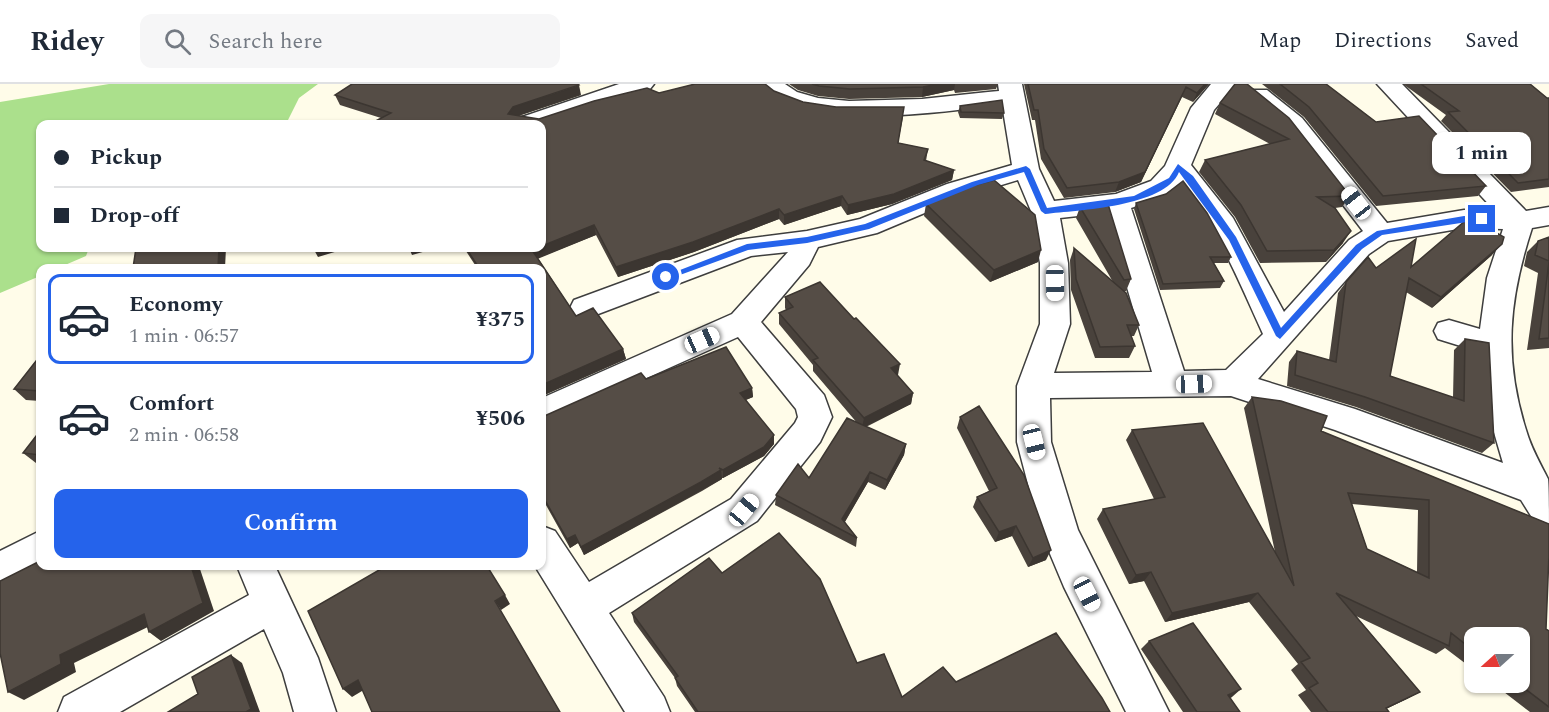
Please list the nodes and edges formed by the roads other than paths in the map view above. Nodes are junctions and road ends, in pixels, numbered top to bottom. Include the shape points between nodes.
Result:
1 (642, 84) edge
2 (750, 84) edge
3 (1224, 84) edge
4 (1244, 84) edge
5 (1389, 84) edge
6 (777, 90) edge
7 (1011, 90) edge
8 (537, 120) edge
9 (1178, 166) junction
10 (1026, 169) junction
11 (1116, 203) junction
12 (1045, 211) junction
13 (1534, 218) edge
14 (1380, 233) junction
15 (807, 240) junction
16 (585, 308) dead end
17 (743, 322) junction
18 (1449, 331) dead end
19 (1280, 336) junction
20 (1495, 345) junction
21 (1234, 382) junction
22 (1172, 385) junction
23 (1033, 386) junction
24 (546, 410) edge
25 (1545, 499) edge
26 (36, 550) edge
27 (546, 550) edge
28 (258, 570) edge
29 (0, 571) edge
30 (272, 603) junction
31 (581, 608) junction
32 (79, 712) edge
33 (315, 712) edge
34 (649, 712) edge
35 (1148, 712) edge

1 - 8 street
2 - 6 street via 763,93
3 - 9 street via 1203,108
4 - 14 street via 1293,123
5 - 13 street
6 - 7 street via 812,103 888,109
7 - 10 street
9 - 11 street via 1172,180 1164,186
9 - 19 street via 1233,239
10 - 12 street
10 - 15 street via 975,183 867,227
11 - 12 street
11 - 22 street
12 - 23 street via 1054,263 1055,324
13 - 14 street via 1464,219
13 - 20 street via 1500,285
14 - 19 street via 1359,247
15 - 16 street via 747,247
15 - 17 street via 799,258
17 - 24 street
17 - 31 street via 812,405 814,417 808,432 744,510
18 - 20 street
19 - 21 street
20 - 25 street via 1499,386 1512,435 1526,475
21 - 22 street
21 - 25 street via 1342,419
22 - 23 street
23 - 35 street via 1034,442 1059,530
26 - 29 street
27 - 31 street
28 - 30 street
30 - 32 street
30 - 33 street via 303,672
31 - 34 street

